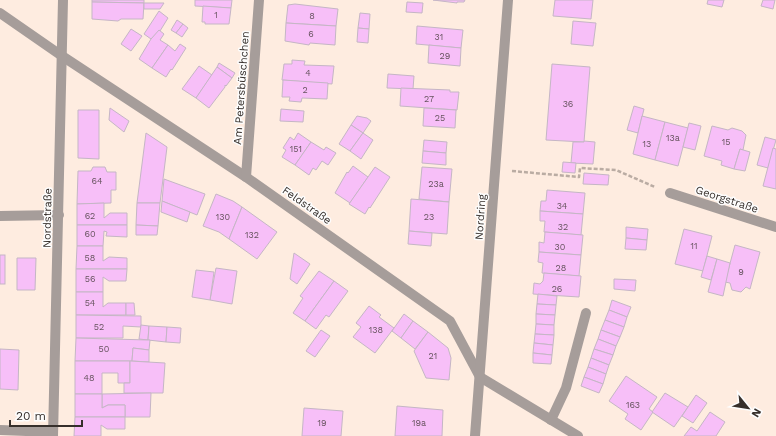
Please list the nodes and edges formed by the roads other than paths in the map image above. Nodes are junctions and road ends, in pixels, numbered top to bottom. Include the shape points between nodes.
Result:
1 (63, 0) edge
2 (259, 0) edge
3 (508, 0) edge
4 (0, 13) edge
5 (62, 56) junction
6 (246, 177) junction
7 (670, 193) road end
8 (59, 215) junction
9 (0, 216) edge
10 (776, 227) edge
11 (586, 313) dead end
12 (480, 377) junction
13 (551, 420) junction
14 (0, 430) edge
15 (53, 434) edge
16 (475, 436) edge
17 (578, 436) edge

1 - 5 street, Nordstraße
2 - 6 street, Am Petersbüschchen
3 - 12 street, Nordring
4 - 5 street, Feldstraße
5 - 6 street, Feldstraße
5 - 8 street, Nordstraße
6 - 12 street, Feldstraße via 450,321
7 - 10 street, Georgstraße
8 - 9 street
8 - 15 street, Nordstraße
11 - 13 street via 569,380
12 - 13 street
12 - 16 street, Nordring
13 - 17 street
14 - 15 street

